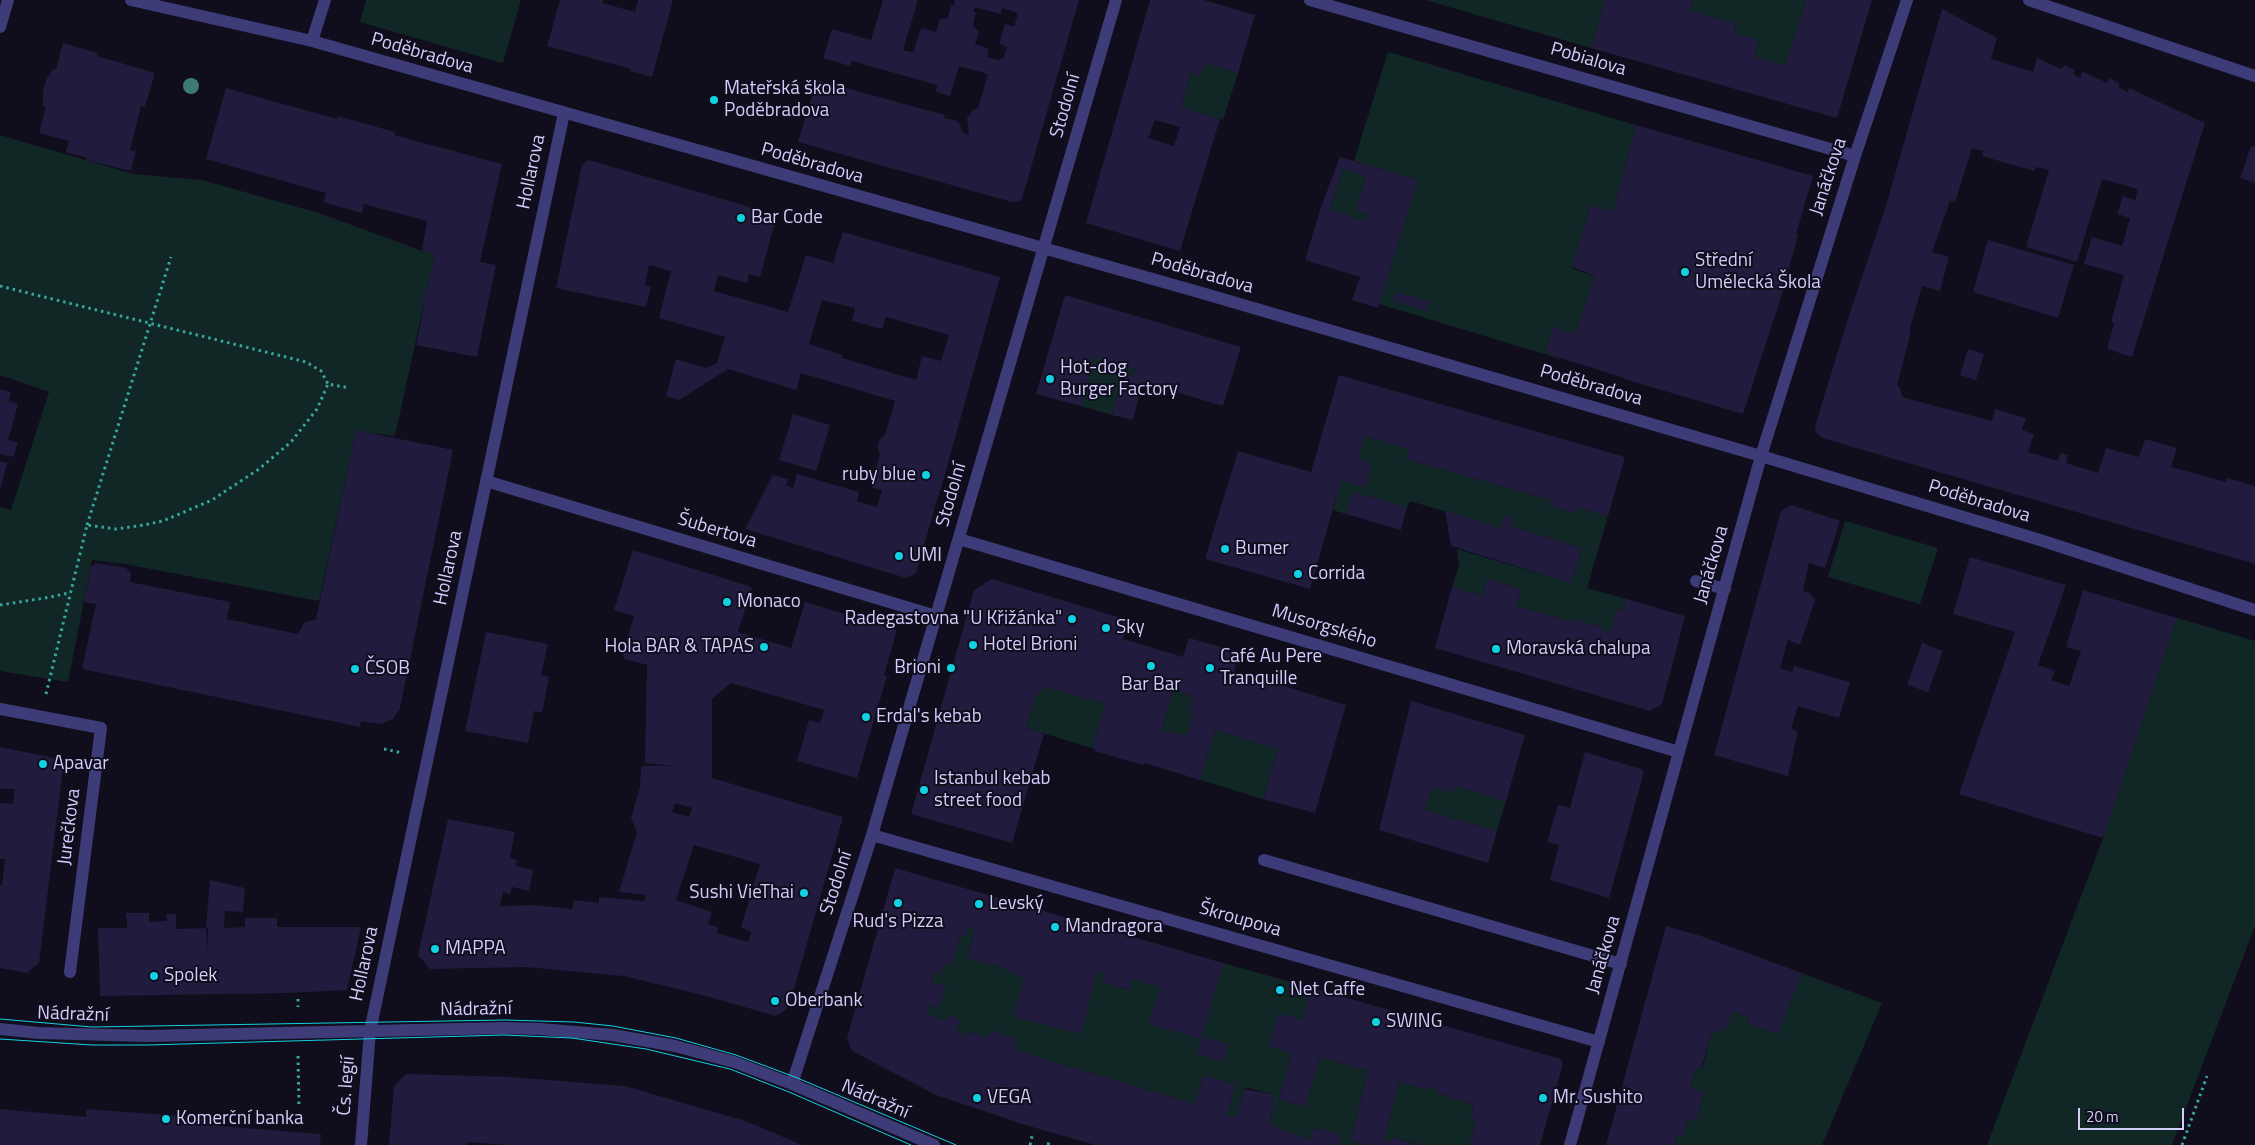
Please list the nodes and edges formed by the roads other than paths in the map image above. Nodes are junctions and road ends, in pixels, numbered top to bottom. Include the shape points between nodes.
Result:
1 (8, 0) edge
2 (131, 0) edge
3 (325, 0) edge
4 (1116, 0) edge
5 (1310, 0) edge
6 (1907, 0) edge
7 (2029, 0) edge
8 (0, 27) edge
9 (312, 41) junction
10 (2255, 76) edge
11 (564, 113) junction
12 (1855, 156) junction
13 (1044, 250) junction
14 (1761, 456) junction
15 (486, 481) junction
16 (959, 539) junction
17 (1696, 581) dead end
18 (1725, 589) junction
19 (2255, 610) edge
20 (936, 616) junction
21 (0, 709) edge
22 (1679, 752) junction
23 (872, 835) junction
24 (1264, 860) dead end
25 (1621, 964) junction
26 (70, 972) dead end
27 (0, 1029) edge
28 (370, 1031) junction
29 (1599, 1042) junction
30 (792, 1084) junction
31 (361, 1145) edge
32 (934, 1145) edge
33 (1570, 1145) edge

1 - 8 street
2 - 9 street, Poděbradova
3 - 9 street
4 - 13 street, Stodolní
5 - 12 street, Pobialova
6 - 12 street, Janáčkova
7 - 10 street
9 - 11 street, Poděbradova
11 - 13 street, Poděbradova
11 - 15 street, Hollarova
12 - 14 street, Janáčkova
13 - 14 street, Poděbradova
13 - 16 street, Stodolní
14 - 18 street, Janáčkova
14 - 19 street, Poděbradova via 2040,540
15 - 20 street, Šubertova
15 - 28 street, Hollarova
16 - 20 street, Stodolní
16 - 22 street, Musorgského
17 - 18 street
18 - 22 street, Janáčkova
20 - 23 street, Stodolní
21 - 26 street, Jurečkova via 101,728
22 - 25 street, Janáčkova
23 - 29 street, Škroupova
23 - 30 street, Stodolní
24 - 25 street
25 - 29 street, Janáčkova
27 - 28 street, Nádražní via 138,1036
28 - 30 street, Nádražní via 522,1028 613,1035 703,1053
28 - 31 street, Čs. legií
29 - 33 street, Janáčkova
30 - 32 street, Nádražní

